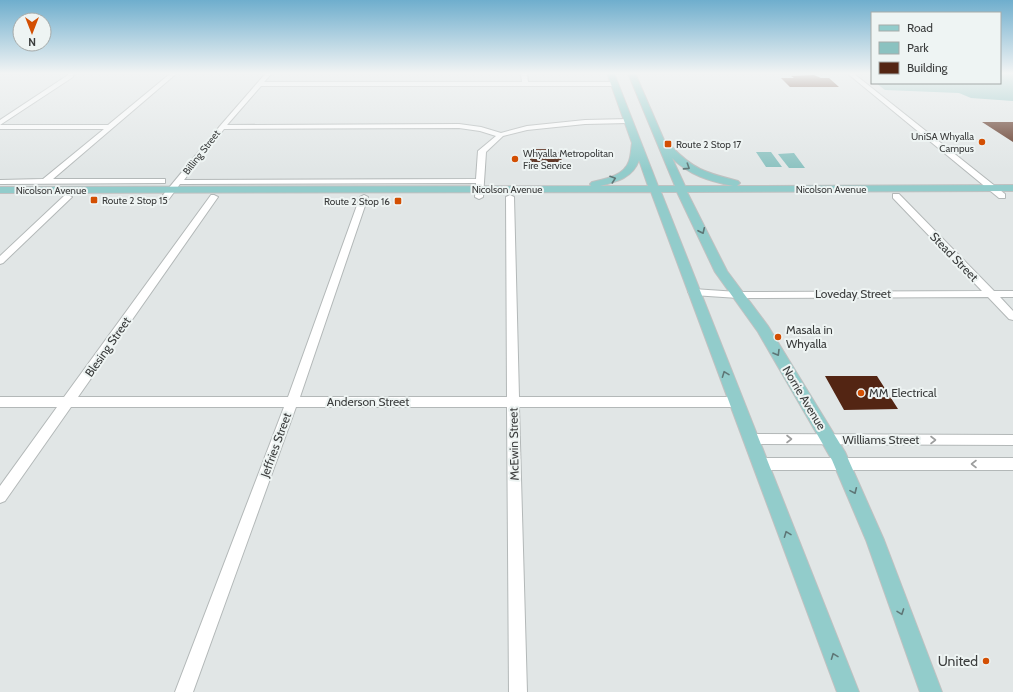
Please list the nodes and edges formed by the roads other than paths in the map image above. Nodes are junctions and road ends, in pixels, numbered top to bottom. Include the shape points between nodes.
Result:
1 (27, 105) edge
2 (135, 105) edge
3 (240, 105) edge
4 (631, 105) edge
5 (635, 105) edge
6 (890, 105) edge
7 (629, 121) junction
8 (0, 123) edge
9 (222, 126) junction
10 (0, 127) edge
11 (109, 127) junction
12 (501, 135) junction
13 (660, 139) junction
14 (636, 141) junction
15 (162, 181) dead end
16 (0, 182) edge
17 (45, 182) junction
18 (993, 188) junction
19 (1013, 188) edge
20 (172, 189) junction
21 (479, 189) junction
22 (561, 189) junction
23 (777, 189) junction
24 (0, 190) edge
25 (35, 190) junction
26 (656, 193) junction
27 (683, 193) junction
28 (896, 196) junction
29 (1002, 196) junction
30 (1013, 196) edge
31 (0, 197) edge
32 (68, 197) junction
33 (214, 197) junction
34 (364, 197) junction
35 (510, 197) junction
36 (0, 261) edge
37 (694, 292) junction
38 (990, 294) junction
39 (1013, 294) edge
40 (738, 295) junction
41 (1013, 317) edge
42 (0, 402) edge
43 (69, 402) junction
44 (292, 402) junction
45 (514, 402) junction
46 (735, 402) junction
47 (750, 439) junction
48 (829, 440) junction
49 (1013, 440) edge
50 (760, 464) junction
51 (842, 464) junction
52 (1013, 464) edge
53 (0, 497) edge
54 (184, 692) edge
55 (518, 692) edge
56 (848, 692) edge
57 (931, 692) edge

1 - 8 street
2 - 11 street
3 - 9 street, Billing Street
4 - 7 main road, Norrie Avenue
5 - 13 main road, Norrie Avenue
6 - 18 street
7 - 12 street via 526,128
7 - 14 main road, Norrie Avenue
9 - 12 street via 459,126 481,128
9 - 20 street, Billing Street
10 - 11 street
11 - 17 street
12 - 21 street via 482,151
13 -> 23 main road via 682,164 697,173 727,182
13 - 27 main road, Norrie Avenue
22 -> 14 main road via 587,186 620,176 634,166
14 - 26 main road, Norrie Avenue
15 - 17 street, Nicolson Avenue
16 - 17 street, Nicolson Avenue
17 - 25 main road
18 - 19 main road, Nicolson Avenue
18 - 23 main road, Nicolson Avenue
18 - 29 street
20 - 21 main road, Nicolson Avenue
20 - 25 main road, Nicolson Avenue
20 - 32 main road, Nicolson Avenue
20 - 33 main road, Nicolson Avenue
21 - 22 main road, Nicolson Avenue
21 - 34 main road, Nicolson Avenue
21 - 35 main road, Nicolson Avenue
22 - 26 main road, Nicolson Avenue
23 - 27 main road, Nicolson Avenue
24 - 25 main road, Nicolson Avenue
26 - 27 main road, Nicolson Avenue
26 - 35 main road, Nicolson Avenue
26 - 37 main road, Norrie Avenue
27 - 28 main road, Nicolson Avenue
27 -> 40 main road, Norrie Avenue via 721,272
28 - 29 main road, Nicolson Avenue
28 - 38 street, Stead Street
29 - 30 main road, Nicolson Avenue
31 - 32 main road, Nicolson Avenue
32 - 36 street
33 - 34 main road, Nicolson Avenue
33 - 43 street, Blesing Street
34 - 44 street, Jeffries Street
35 - 45 street, McEwin Street
37 - 40 street, Loveday Street
46 -> 37 main road, Norrie Avenue
38 - 39 street, Loveday Street
38 - 40 street, Loveday Street
38 - 41 street, Stead Street
40 -> 48 main road, Norrie Avenue via 764,329
42 - 43 street, Anderson Street
43 - 44 street, Anderson Street
43 - 53 street, Blesing Street
44 - 45 street, Anderson Street
44 - 54 street, Jeffries Street
45 - 46 street, Anderson Street
45 - 55 street, McEwin Street
46 - 47 main road, Norrie Avenue
47 -> 48 street, Williams Street
47 - 50 main road, Norrie Avenue
48 -> 49 street, Williams Street
48 - 51 main road, Norrie Avenue
50 - 51 street, Williams Street
56 -> 50 main road, Norrie Avenue
52 -> 51 street, Williams Street
51 -> 57 main road, Norrie Avenue via 875,540

